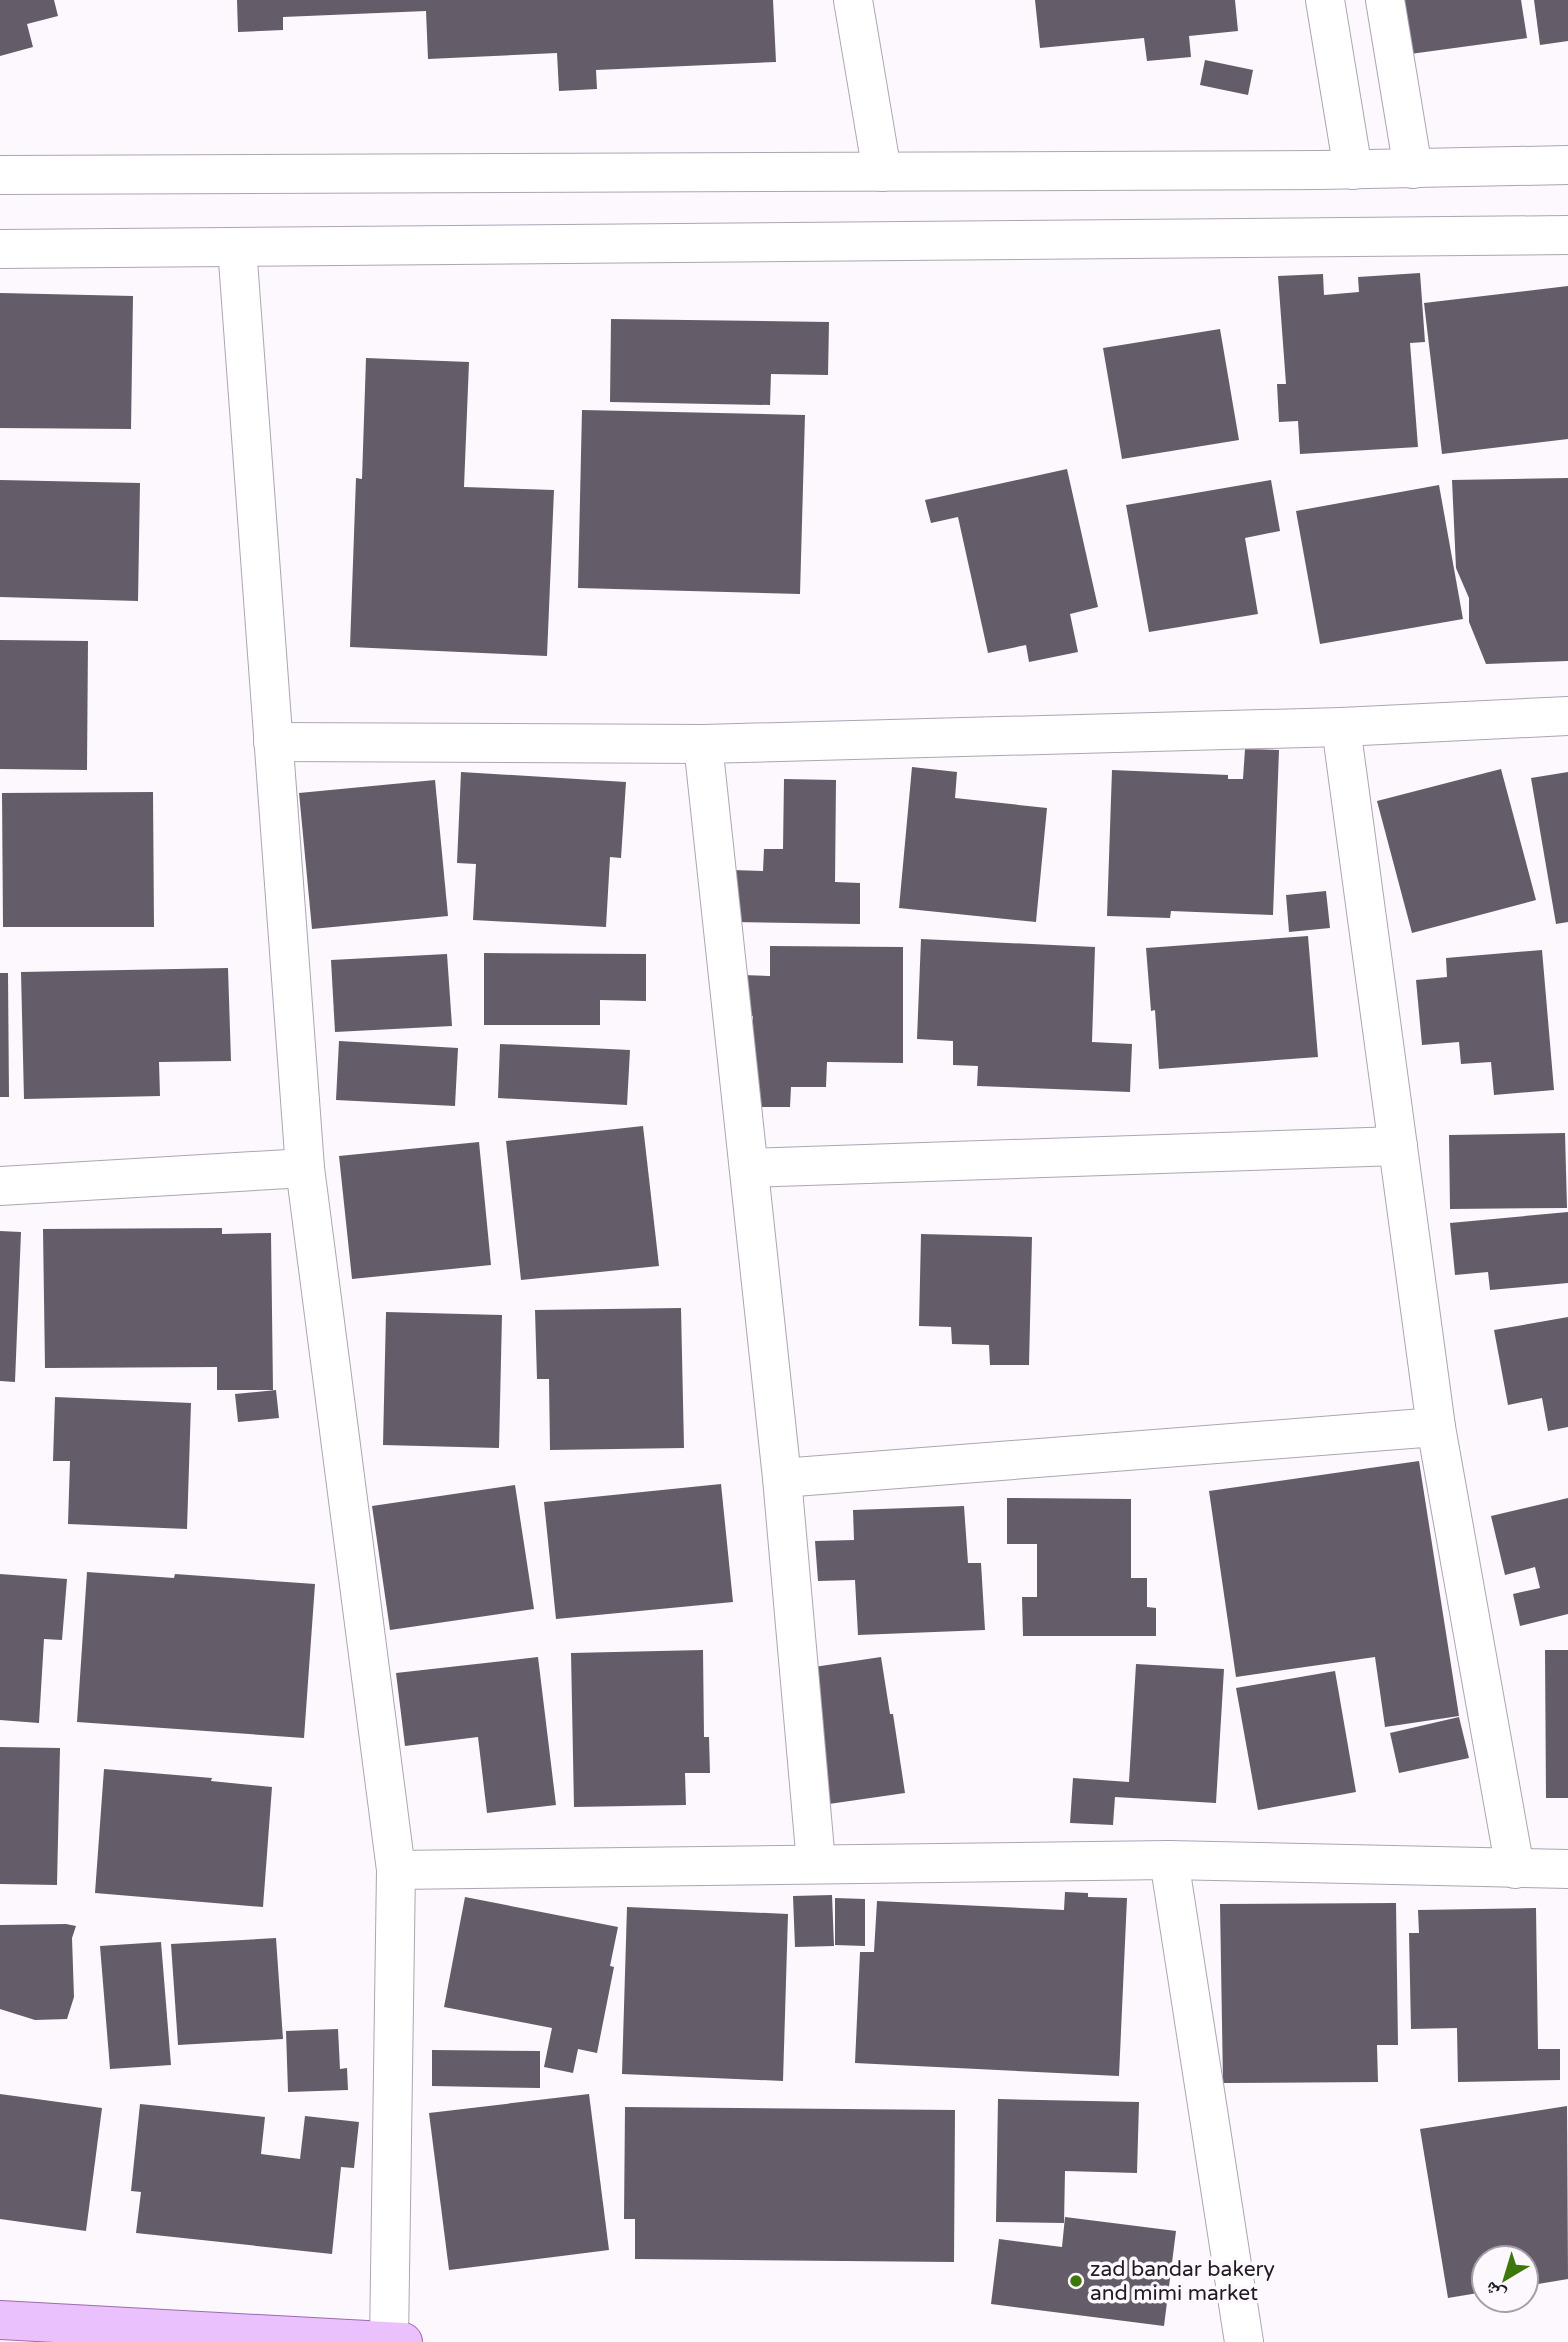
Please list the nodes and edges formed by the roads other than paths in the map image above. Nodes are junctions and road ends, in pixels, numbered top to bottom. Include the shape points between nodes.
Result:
1 (853, 0) edge
2 (1325, 0) edge
3 (1385, 0) edge
4 (1568, 165) edge
5 (1413, 169) junction
6 (1353, 170) junction
7 (882, 172) junction
8 (0, 176) edge
9 (1568, 235) edge
10 (237, 247) junction
11 (0, 249) edge
12 (1568, 716) edge
13 (1341, 726) junction
14 (273, 742) junction
15 (703, 744) junction
16 (1398, 1146) junction
17 (305, 1168) junction
18 (749, 1168) junction
19 (0, 1186) edge
20 (1436, 1427) junction
21 (782, 1478) junction
22 (1169, 1860) junction
23 (816, 1863) junction
24 (1514, 1869) junction
25 (1568, 1869) edge
26 (396, 1870) junction
27 (0, 2320) edge
28 (390, 2341) edge
29 (403, 2342) edge
30 (1244, 2342) edge

1 - 7 street
2 - 6 street
3 - 5 street
4 - 5 street
5 - 6 street
6 - 7 street
7 - 8 street
9 - 10 street
10 - 11 street
10 - 14 street
12 - 13 street
13 - 15 street
13 - 16 street
14 - 15 street
14 - 17 street
15 - 18 street
16 - 18 street
16 - 20 street
17 - 19 street
17 - 26 street
18 - 21 street
20 - 21 street
20 - 24 street
21 - 23 street
22 - 23 street
22 - 24 street
22 - 30 street
23 - 26 street
24 - 25 street
26 - 28 street
27 - 28 main road
28 - 29 main road

